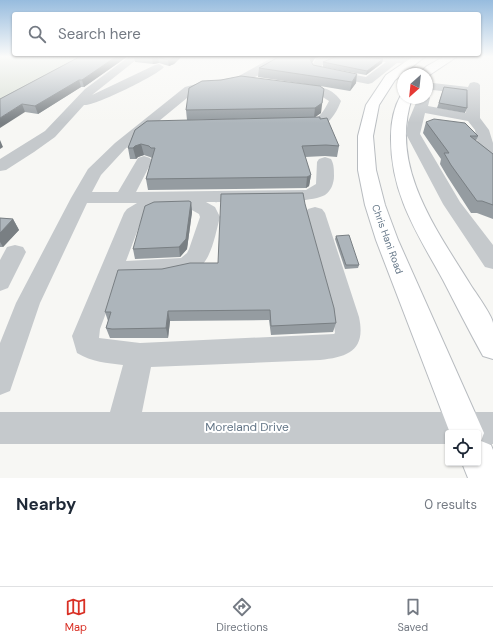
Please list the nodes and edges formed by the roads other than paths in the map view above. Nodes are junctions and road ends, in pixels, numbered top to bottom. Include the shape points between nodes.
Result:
1 (107, 78) edge
2 (137, 78) edge
3 (343, 78) edge
4 (380, 78) edge
5 (389, 78) edge
6 (241, 79) joint
7 (263, 82) edge
8 (285, 86) edge
9 (433, 86) edge
10 (373, 87) junction
11 (75, 107) junction
12 (422, 112) edge
13 (473, 118) junction
14 (289, 124) edge
15 (166, 125) edge
16 (144, 126) junction
17 (482, 130) junction
18 (493, 157) edge
19 (144, 161) edge
20 (325, 162) edge
21 (0, 166) edge
22 (124, 197) junction
23 (80, 198) junction
24 (315, 213) dead end
25 (15, 252) dead end
26 (493, 260) edge
27 (111, 270) junction
28 (0, 282) edge
29 (493, 347) edge
30 (140, 355) junction
31 (0, 381) edge
32 (122, 427) junction
33 (0, 428) edge
34 (473, 430) edge
35 (445, 435) edge
36 (481, 455) edge
37 (487, 478) edge

1 - 11 street
2 - 11 street
3 - 10 street
4 - 10 street
5 - 10 main road, Chris Hani Road
6 - 7 street
6 - 16 street via 202,85 189,90
8 - 14 street via 322,91 336,101 325,120
9 - 13 street via 473,88
10 - 34 main road, Chris Hani Road via 365,140 366,171 374,203 389,245
11 - 21 street via 50,134
12 - 13 street
12 - 17 street
12 - 26 street via 413,134 417,143 452,204
12 - 29 main road via 400,115 400,156 408,193
13 - 17 street
15 - 16 street
16 - 23 street via 106,159 94,173
17 - 18 street via 487,149
19 - 22 street
20 - 22 street via 324,186 316,193 306,195
22 - 23 street
23 - 31 street via 28,303
24 - 30 street via 346,317 349,332 345,343 320,348
25 - 28 street
27 - 27 street via 134,213 138,209 156,204 194,203 208,211 210,217 200,250 189,264 179,267
27 - 30 street via 87,329 86,345 94,349
30 - 32 street
32 - 33 street, Moreland Drive
32 - 35 street, Moreland Drive
36 - 37 main road, Chris Hani Road

